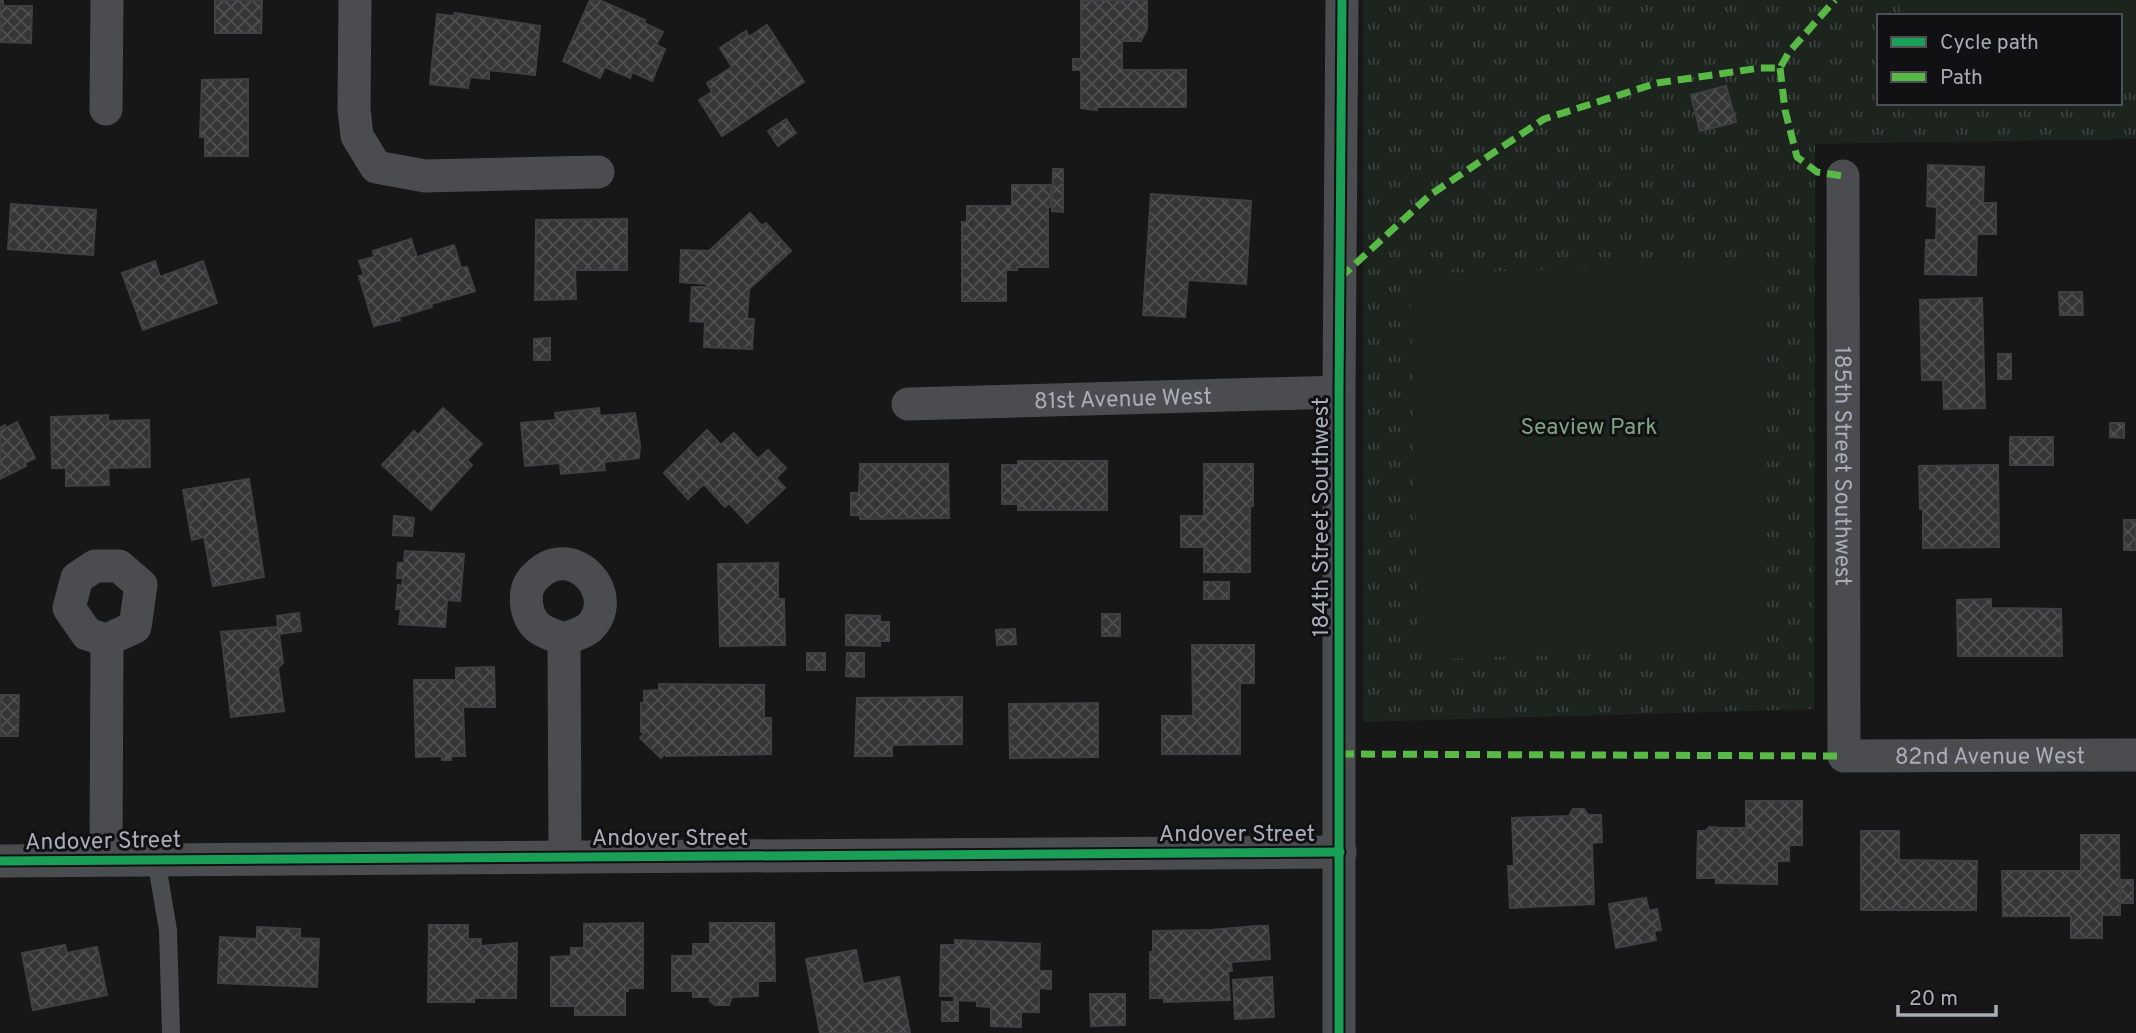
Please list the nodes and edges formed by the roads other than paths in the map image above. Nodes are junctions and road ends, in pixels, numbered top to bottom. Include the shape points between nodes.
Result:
1 (107, 0) edge
2 (355, 0) edge
3 (1342, 0) edge
4 (106, 109) dead end
5 (598, 172) dead end
6 (1843, 176) dead end
7 (1339, 392) junction
8 (908, 404) dead end
9 (564, 639) dead end
10 (107, 640) dead end
11 (2136, 755) edge
12 (1844, 756) joint
13 (1340, 852) junction
14 (565, 857) junction
15 (106, 859) junction
16 (156, 859) junction
17 (0, 861) edge
18 (172, 1033) edge
19 (1339, 1033) edge

1 - 4 street
2 - 5 street via 357,136 376,167 425,176
3 - 7 street, 184th Street Southwest
6 - 12 street, 185th Street Southwest
7 - 8 street, 81st Avenue West
7 - 13 street, 184th Street Southwest
9 - 14 street
10 - 15 street
11 - 12 street, 82nd Avenue West
13 - 14 street, Andover Street
13 - 19 street, 184th Street Southwest
14 - 16 street, Andover Street
15 - 16 street, Andover Street
15 - 17 street, Andover Street
16 - 18 lane via 168,930

